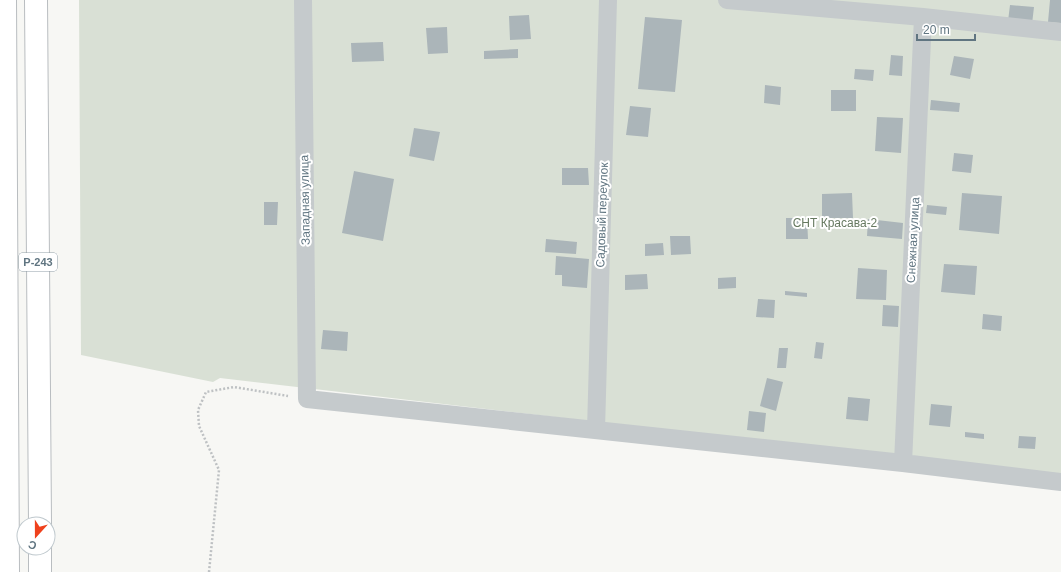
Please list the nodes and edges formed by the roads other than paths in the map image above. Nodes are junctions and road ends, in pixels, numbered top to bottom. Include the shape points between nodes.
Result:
1 (5, 0) edge
2 (36, 0) edge
3 (303, 0) edge
4 (608, 0) edge
5 (726, 0) edge
6 (924, 17) junction
7 (1061, 32) edge
8 (596, 430) junction
9 (903, 463) junction
10 (1061, 482) edge
11 (40, 516) edge
12 (40, 556) edge
13 (8, 572) edge
14 (40, 572) edge

1 - 13 highway, Р-243
2 - 11 highway, Р-243
3 - 8 street, Западная улица via 306,399
4 - 8 street, Садовый переулок
5 - 6 street
6 - 7 street
6 - 9 street, Снежная улица
8 - 9 street
9 - 10 street
12 - 14 highway

